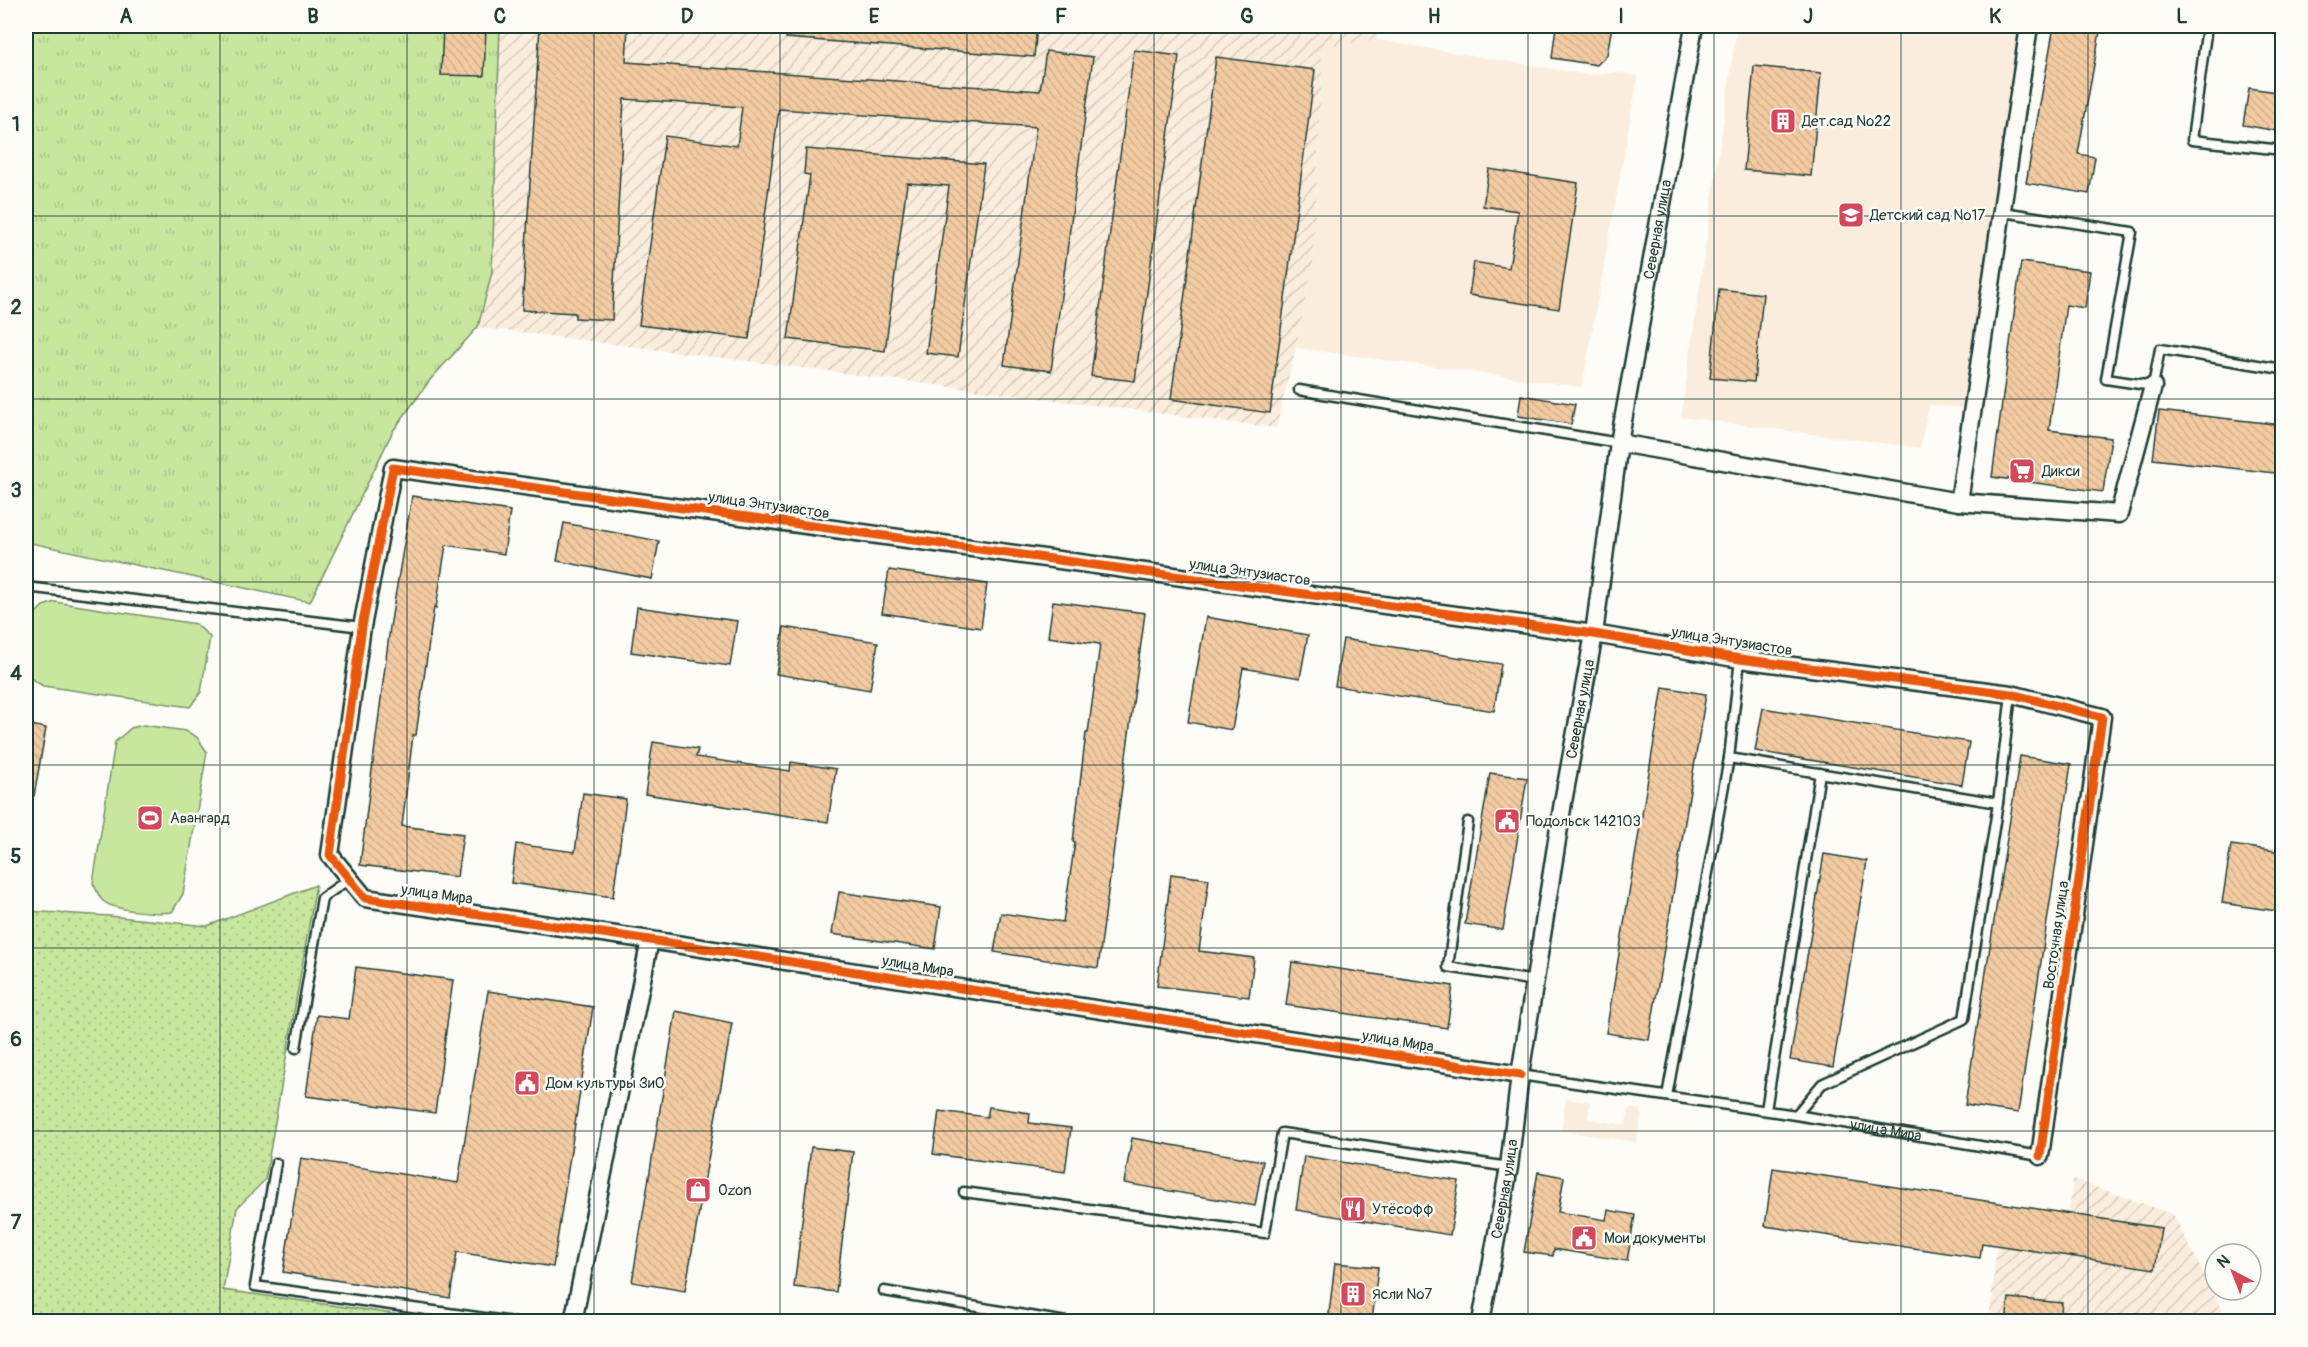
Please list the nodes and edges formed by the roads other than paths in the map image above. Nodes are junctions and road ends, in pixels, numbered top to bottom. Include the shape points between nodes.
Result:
1 (1694, 26) edge
2 (2029, 26) edge
3 (2206, 26) edge
4 (2283, 150) edge
5 (2003, 212) junction
6 (2283, 369) edge
7 (2153, 386) junction
8 (1299, 390) dead end
9 (1618, 443) junction
10 (1959, 502) junction
11 (26, 587) edge
12 (362, 627) junction
13 (1594, 634) junction
14 (1740, 658) junction
15 (2011, 694) junction
16 (2102, 717) joint
17 (1729, 758) junction
18 (1820, 773) junction
19 (1998, 804) junction
20 (1468, 822) dead end
21 (349, 879) junction
22 (650, 940) junction
23 (1535, 981) junction
24 (296, 1048) dead end
25 (1520, 1075) junction
26 (1667, 1096) junction
27 (1766, 1110) junction
28 (1796, 1115) junction
29 (2040, 1156) joint
30 (276, 1163) dead end
31 (1509, 1167) junction
32 (964, 1192) dead end
33 (884, 1291) dead end
34 (513, 1322) edge
35 (573, 1322) edge
36 (1066, 1322) edge
37 (1481, 1322) edge

1 - 9 street, Северная улица
2 - 5 street
3 - 4 lane via 2192,140
5 - 7 lane via 2132,232 2106,380
5 - 10 street
6 - 7 lane via 2160,349
7 - 10 street via 2119,514
8 - 9 lane
9 - 10 street
9 - 13 street, Северная улица
11 - 12 lane
12 - 13 street, улица Энтузиастов via 393,468
12 - 21 street, улица Мира via 330,855
13 - 14 street, улица Энтузиастов
13 - 23 street, Северная улица
14 - 15 street, улица Энтузиастов
14 - 17 lane
15 - 16 street, улица Энтузиастов
15 - 19 lane
16 - 29 street, Восточная улица
17 - 18 lane
17 - 26 lane
18 - 19 lane
18 - 27 lane
19 - 28 lane via 1964,1019 1822,1084
20 - 23 lane via 1448,967
21 - 22 street, улица Мира via 365,898
21 - 24 lane via 322,898
22 - 25 street, улица Мира
22 - 35 street
23 - 25 street, Северная улица
25 - 26 lane, улица Мира
25 - 31 street, Северная улица
26 - 27 lane, улица Мира
27 - 28 lane, улица Мира
28 - 29 lane, улица Мира
30 - 34 lane via 255,1286
31 - 32 lane via 1282,1132 1265,1233
31 - 37 street, Северная улица
33 - 36 lane

